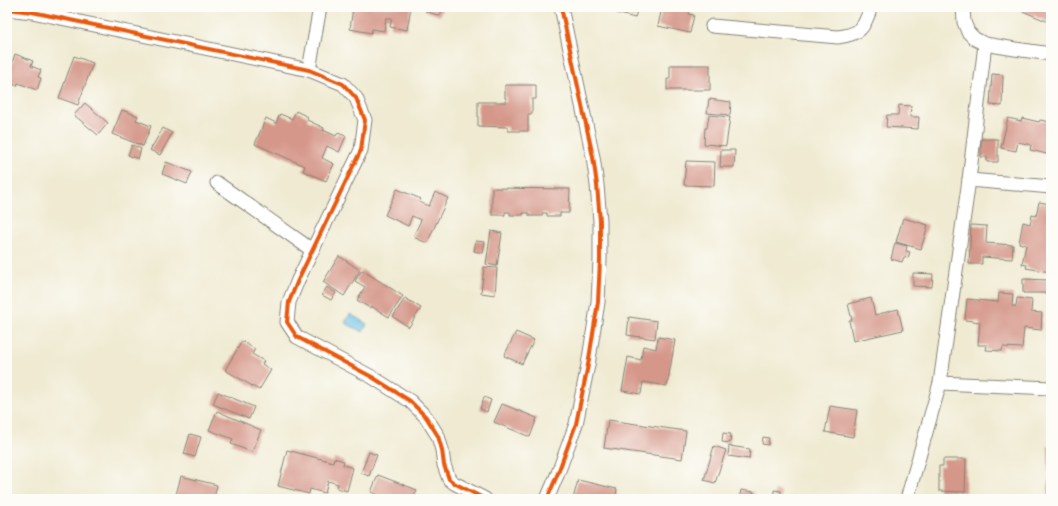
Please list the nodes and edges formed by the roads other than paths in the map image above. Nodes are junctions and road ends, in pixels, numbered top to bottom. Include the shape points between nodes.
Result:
1 (320, 7) edge
2 (561, 7) edge
3 (871, 7) edge
4 (963, 7) edge
5 (7, 9) edge
6 (712, 26) dead end
7 (985, 44) junction
8 (1051, 54) edge
9 (309, 70) junction
10 (969, 180) junction
11 (217, 183) dead end
12 (1051, 187) edge
13 (312, 250) junction
14 (940, 383) junction
15 (1051, 388) edge
16 (484, 499) edge
17 (547, 499) edge
18 (907, 499) edge

1 - 9 street
2 - 17 street via 593,157 600,221 600,260 598,302 576,424
3 - 6 street via 864,26 858,32 838,37
4 - 7 street via 968,32
5 - 9 street via 32,12
7 - 8 street
7 - 10 street
9 - 13 street via 343,84 356,98 365,120 361,150
10 - 12 street
10 - 14 street
11 - 13 street
13 - 16 street via 289,302 287,322 297,337 372,377 410,401 426,417 438,436 449,479
14 - 15 street
14 - 18 street

